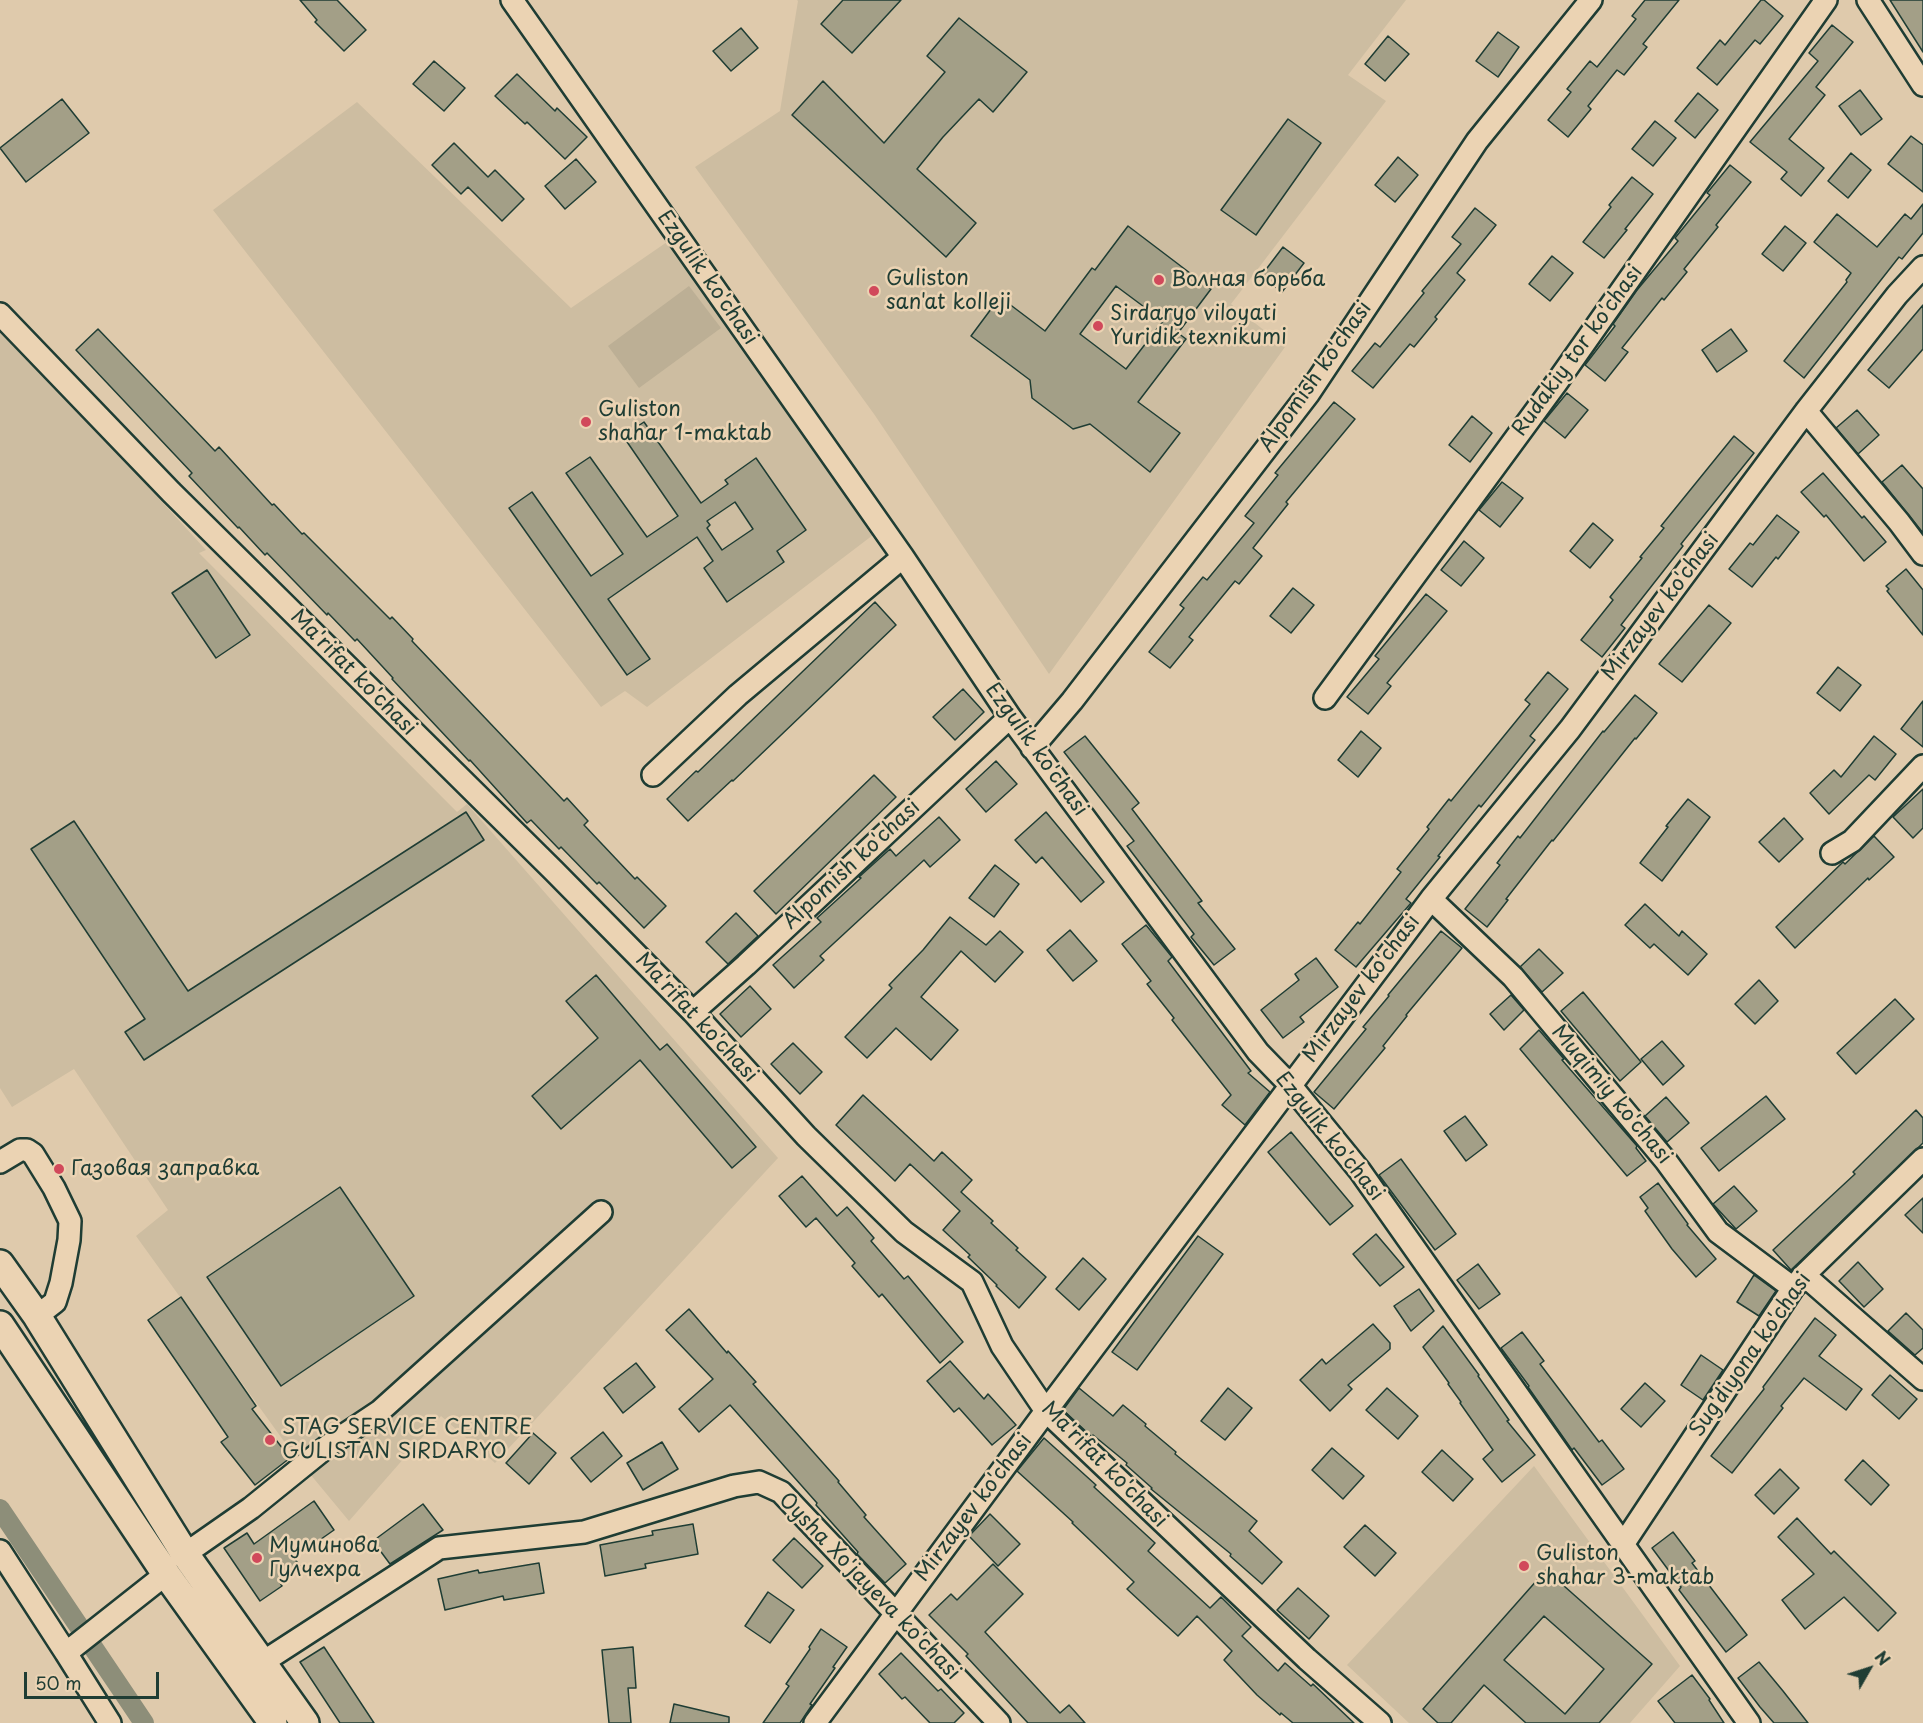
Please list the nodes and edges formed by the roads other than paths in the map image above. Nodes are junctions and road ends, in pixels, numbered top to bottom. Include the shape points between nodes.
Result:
1 (512, 0) edge
2 (1591, 0) edge
3 (1826, 0) edge
4 (1868, 0) edge
5 (1923, 85) edge
6 (1923, 267) edge
7 (0, 314) edge
8 (1806, 411) junction
9 (1923, 554) edge
10 (903, 557) junction
11 (1325, 698) dead end
12 (1010, 717) junction
13 (1032, 748) junction
14 (1923, 766) edge
15 (653, 775) dead end
16 (1832, 853) dead end
17 (1431, 899) junction
18 (693, 1012) junction
19 (1290, 1085) junction
20 (0, 1162) edge
21 (1921, 1164) edge
22 (601, 1212) dead end
23 (0, 1264) edge
24 (1798, 1282) junction
25 (45, 1310) junction
26 (0, 1325) edge
27 (1923, 1379) edge
28 (1046, 1411) junction
29 (1624, 1543) junction
30 (0, 1551) edge
31 (185, 1554) junction
32 (166, 1574) junction
33 (895, 1614) junction
34 (70, 1650) junction
35 (263, 1662) junction
36 (111, 1723) edge
37 (273, 1723) edge
38 (305, 1723) edge
39 (815, 1723) edge
40 (999, 1723) edge
41 (1380, 1723) edge
42 (1749, 1723) edge

1 - 10 street, Ezgulik ko'chasi
2 - 13 street, Alpomish ko'chasi via 1477,141 1309,393
3 - 11 street, Rudakiy tor ko'chasi via 1557,382
4 - 5 street
6 - 8 street, Mirzayev ko'chasi
7 - 18 street, Ma'rifat ko'chasi via 171,492
8 - 9 street
8 - 17 street, Mirzayev ko'chasi via 1570,729
10 - 12 street, Ezgulik ko'chasi
10 - 15 street via 738,695
12 - 13 street, Ezgulik ko'chasi
12 - 18 street, Alpomish ko'chasi
13 - 19 street, Ezgulik ko'chasi via 1258,1052
14 - 16 street via 1852,841
17 - 19 street, Mirzayev ko'chasi
17 - 24 street, Muqimiy ko'chasi via 1513,977 1666,1161 1718,1232
18 - 28 street, Ma'rifat ko'chasi via 806,1136 904,1232 972,1281 1002,1346
19 - 28 street, Mirzayev ko'chasi
19 - 29 street, Ezgulik ko'chasi via 1367,1180
20 - 25 street via 20,1150 33,1154 70,1221 61,1283
21 - 24 street, Sug'diyona ko'chasi
22 - 31 street via 380,1411
23 - 25 main road
24 - 27 street, Muqimiy ko'chasi
24 - 29 street, Sug'diyona ko'chasi
25 - 31 main road
26 - 32 main road
28 - 33 street, Mirzayev ko'chasi
28 - 41 street, Ma'rifat ko'chasi via 1306,1659
29 - 42 street, Ezgulik ko'chasi
30 - 34 street
31 - 35 main road
32 - 34 street
32 - 37 main road
33 - 35 street, Oysha Xo'jayeva ko'chasi via 781,1492 759,1482 734,1486 585,1532 439,1548
33 - 39 street, Mirzayev ko'chasi
33 - 40 street, Oysha Xo'jayeva ko'chasi
34 - 36 street
35 - 38 main road

